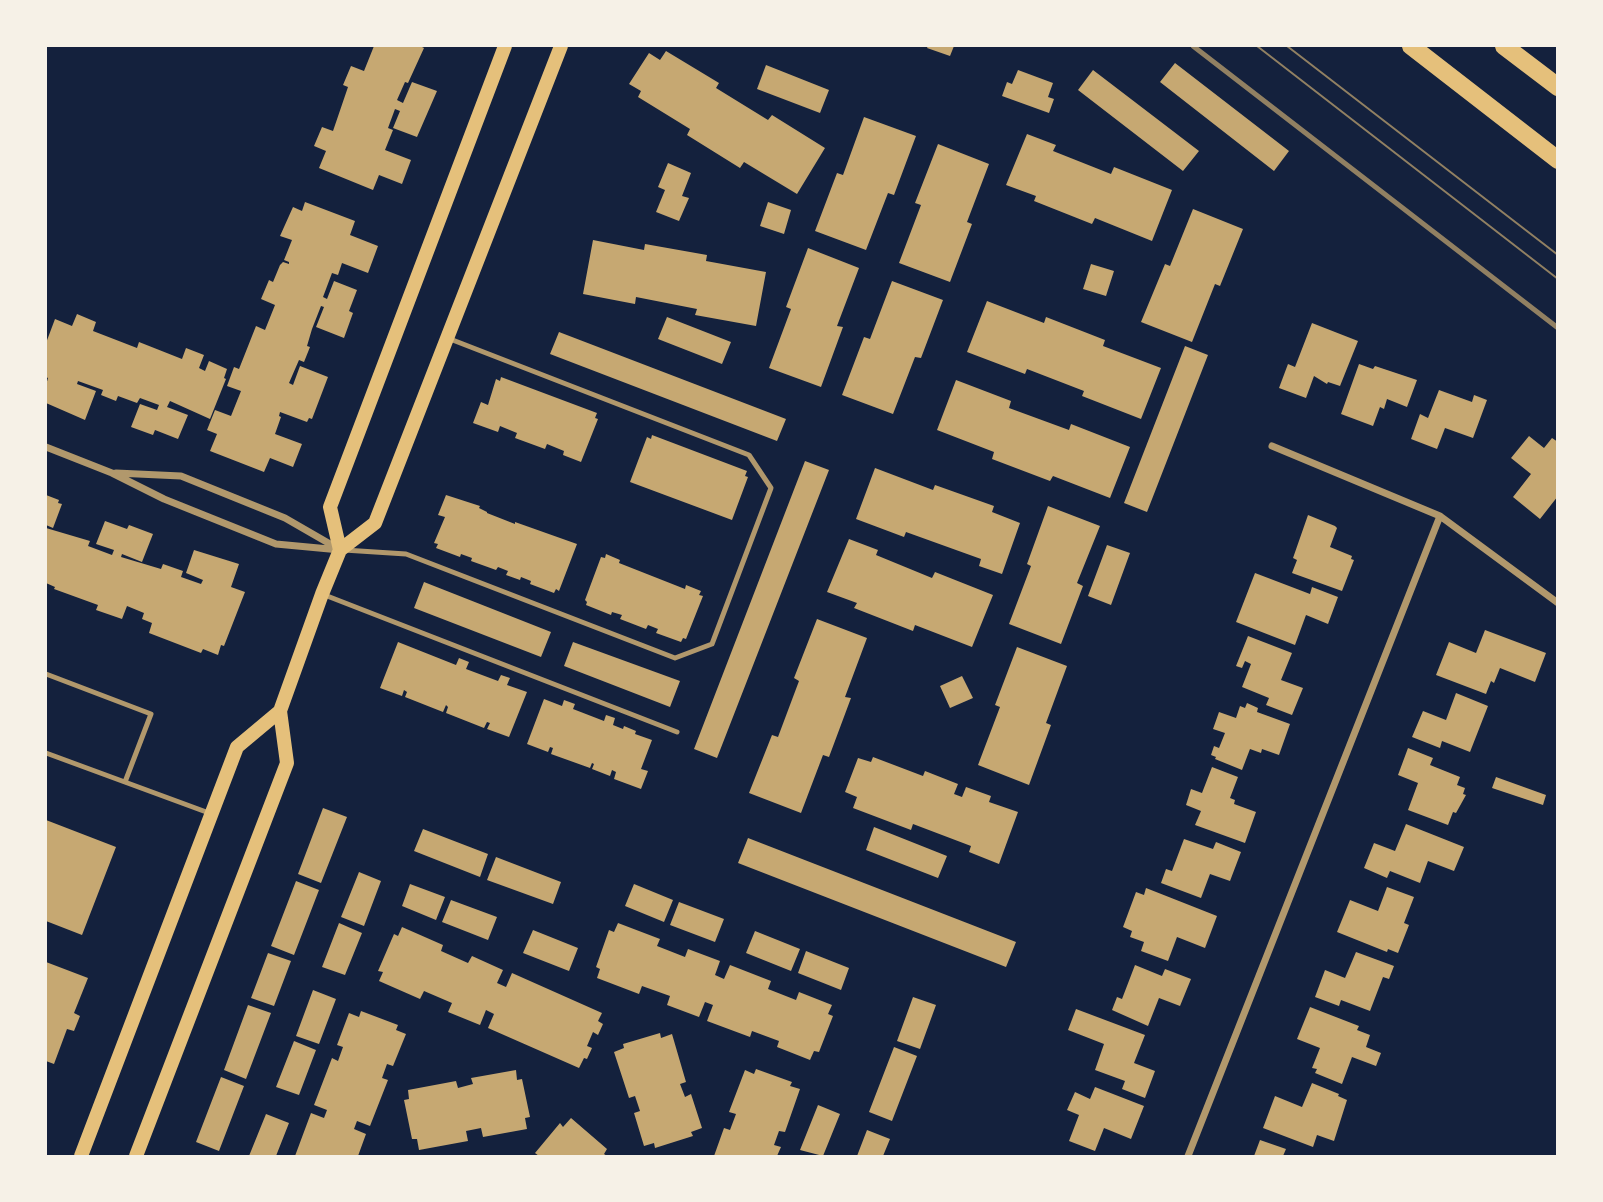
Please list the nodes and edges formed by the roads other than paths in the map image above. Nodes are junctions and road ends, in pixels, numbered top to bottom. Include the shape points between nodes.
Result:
1 (505, 46) edge
2 (561, 46) edge
3 (1411, 46) edge
4 (1504, 46) edge
5 (1558, 87) edge
6 (1558, 160) edge
7 (448, 338) junction
8 (1272, 446) dead end
9 (46, 447) edge
10 (112, 473) junction
11 (1440, 516) junction
12 (340, 550) junction
13 (322, 594) junction
14 (1558, 603) edge
15 (46, 674) edge
16 (280, 711) junction
17 (677, 733) dead end
18 (46, 753) edge
19 (125, 782) junction
20 (212, 814) junction
21 (81, 1157) edge
22 (136, 1157) edge
23 (1188, 1157) edge

1 - 12 main road via 330,507
2 - 7 main road
3 - 6 main road
4 - 5 main road
7 - 12 main road via 375,523
7 - 12 lane via 749,455 771,488 712,644 675,658 406,554
8 - 11 street
9 - 10 street
10 - 12 street via 276,544
10 - 12 street via 181,477 285,518
11 - 14 street
11 - 23 street
12 - 13 main road
13 - 16 main road
13 - 17 lane
15 - 19 lane via 151,714
16 - 20 main road via 237,747
16 - 22 main road via 287,763
18 - 19 lane
19 - 20 lane
20 - 21 main road

